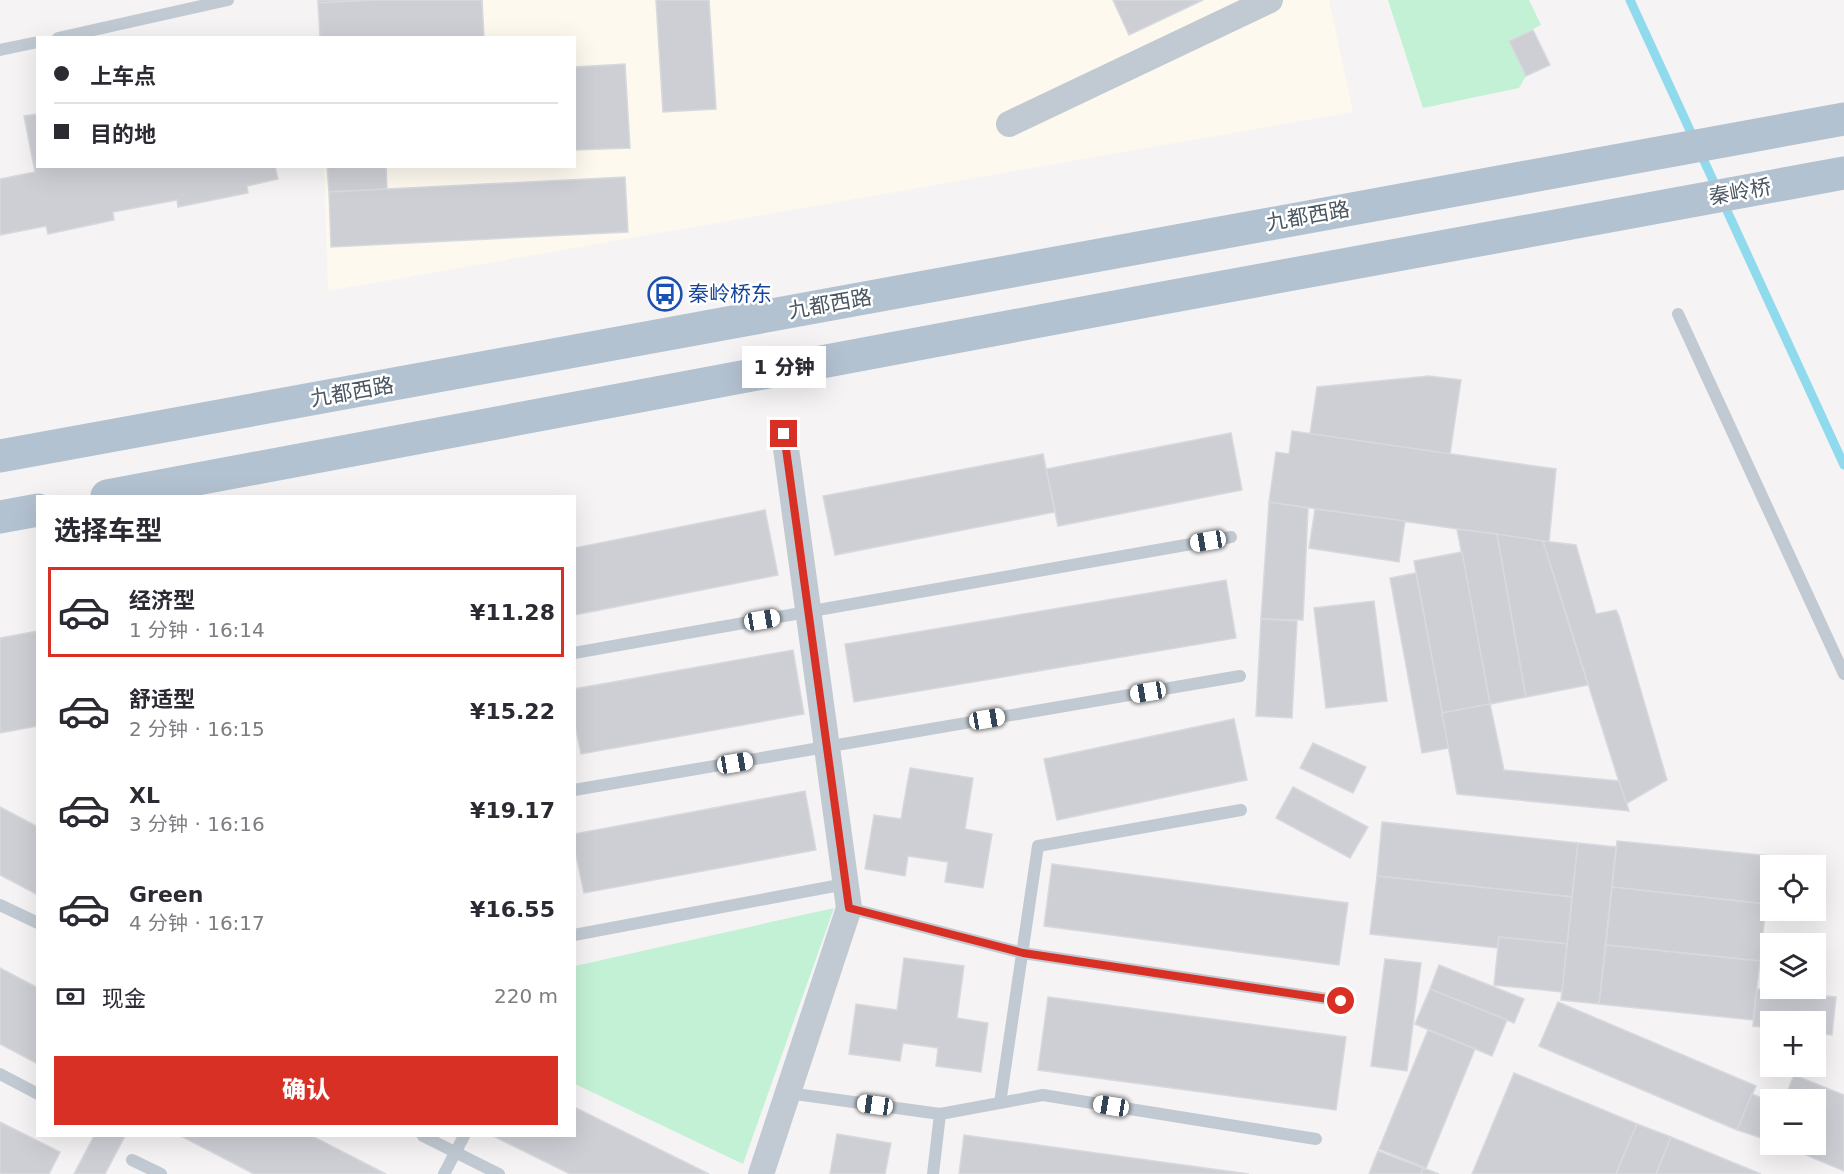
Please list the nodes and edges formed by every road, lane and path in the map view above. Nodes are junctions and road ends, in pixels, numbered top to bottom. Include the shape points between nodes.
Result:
1 (228, 0) edge
2 (1270, 0) edge
3 (67, 36) edge
4 (36, 42) edge
5 (0, 50) edge
6 (1844, 119) edge
7 (1009, 124) dead end
8 (1841, 174) edge
9 (1678, 314) dead end
10 (784, 434) dead end
11 (0, 456) edge
12 (112, 495) edge
13 (36, 510) edge
14 (0, 517) edge
15 (1231, 537) dead end
16 (808, 612) junction
17 (576, 653) edge
18 (1844, 674) edge
19 (1240, 676) dead end
20 (827, 747) junction
21 (576, 790) edge
22 (1241, 810) dead end
23 (847, 896) junction
24 (0, 905) edge
25 (36, 922) edge
26 (576, 935) edge
27 (1023, 953) junction
28 (1341, 1001) dead end
29 (0, 1074) edge
30 (36, 1093) edge
31 (788, 1093) junction
32 (1000, 1103) junction
33 (940, 1114) junction
34 (425, 1137) edge
35 (463, 1137) edge
36 (1316, 1139) dead end
37 (455, 1152) junction
38 (132, 1160) dead end
39 (161, 1174) edge
40 (444, 1174) edge
41 (499, 1174) edge
42 (761, 1174) edge
43 (933, 1174) edge

1 - 3 lane
2 - 7 street
4 - 5 lane
6 - 11 main road, 九都西路
8 - 12 main road, 秦岭桥
9 - 18 lane
10 - 16 street
13 - 14 main road
15 - 16 lane
16 - 17 lane
16 - 20 street
19 - 20 lane
20 - 21 lane
20 - 23 street
22 - 27 lane via 1038,846
23 - 26 lane
23 - 27 lane
23 - 31 street
24 - 25 lane
27 - 28 lane
27 - 32 lane
29 - 30 lane
31 - 33 lane
31 - 42 street
32 - 33 lane
32 - 36 lane via 1043,1095
33 - 43 lane
34 - 37 lane
35 - 37 lane
37 - 40 lane
37 - 41 lane
38 - 39 lane

